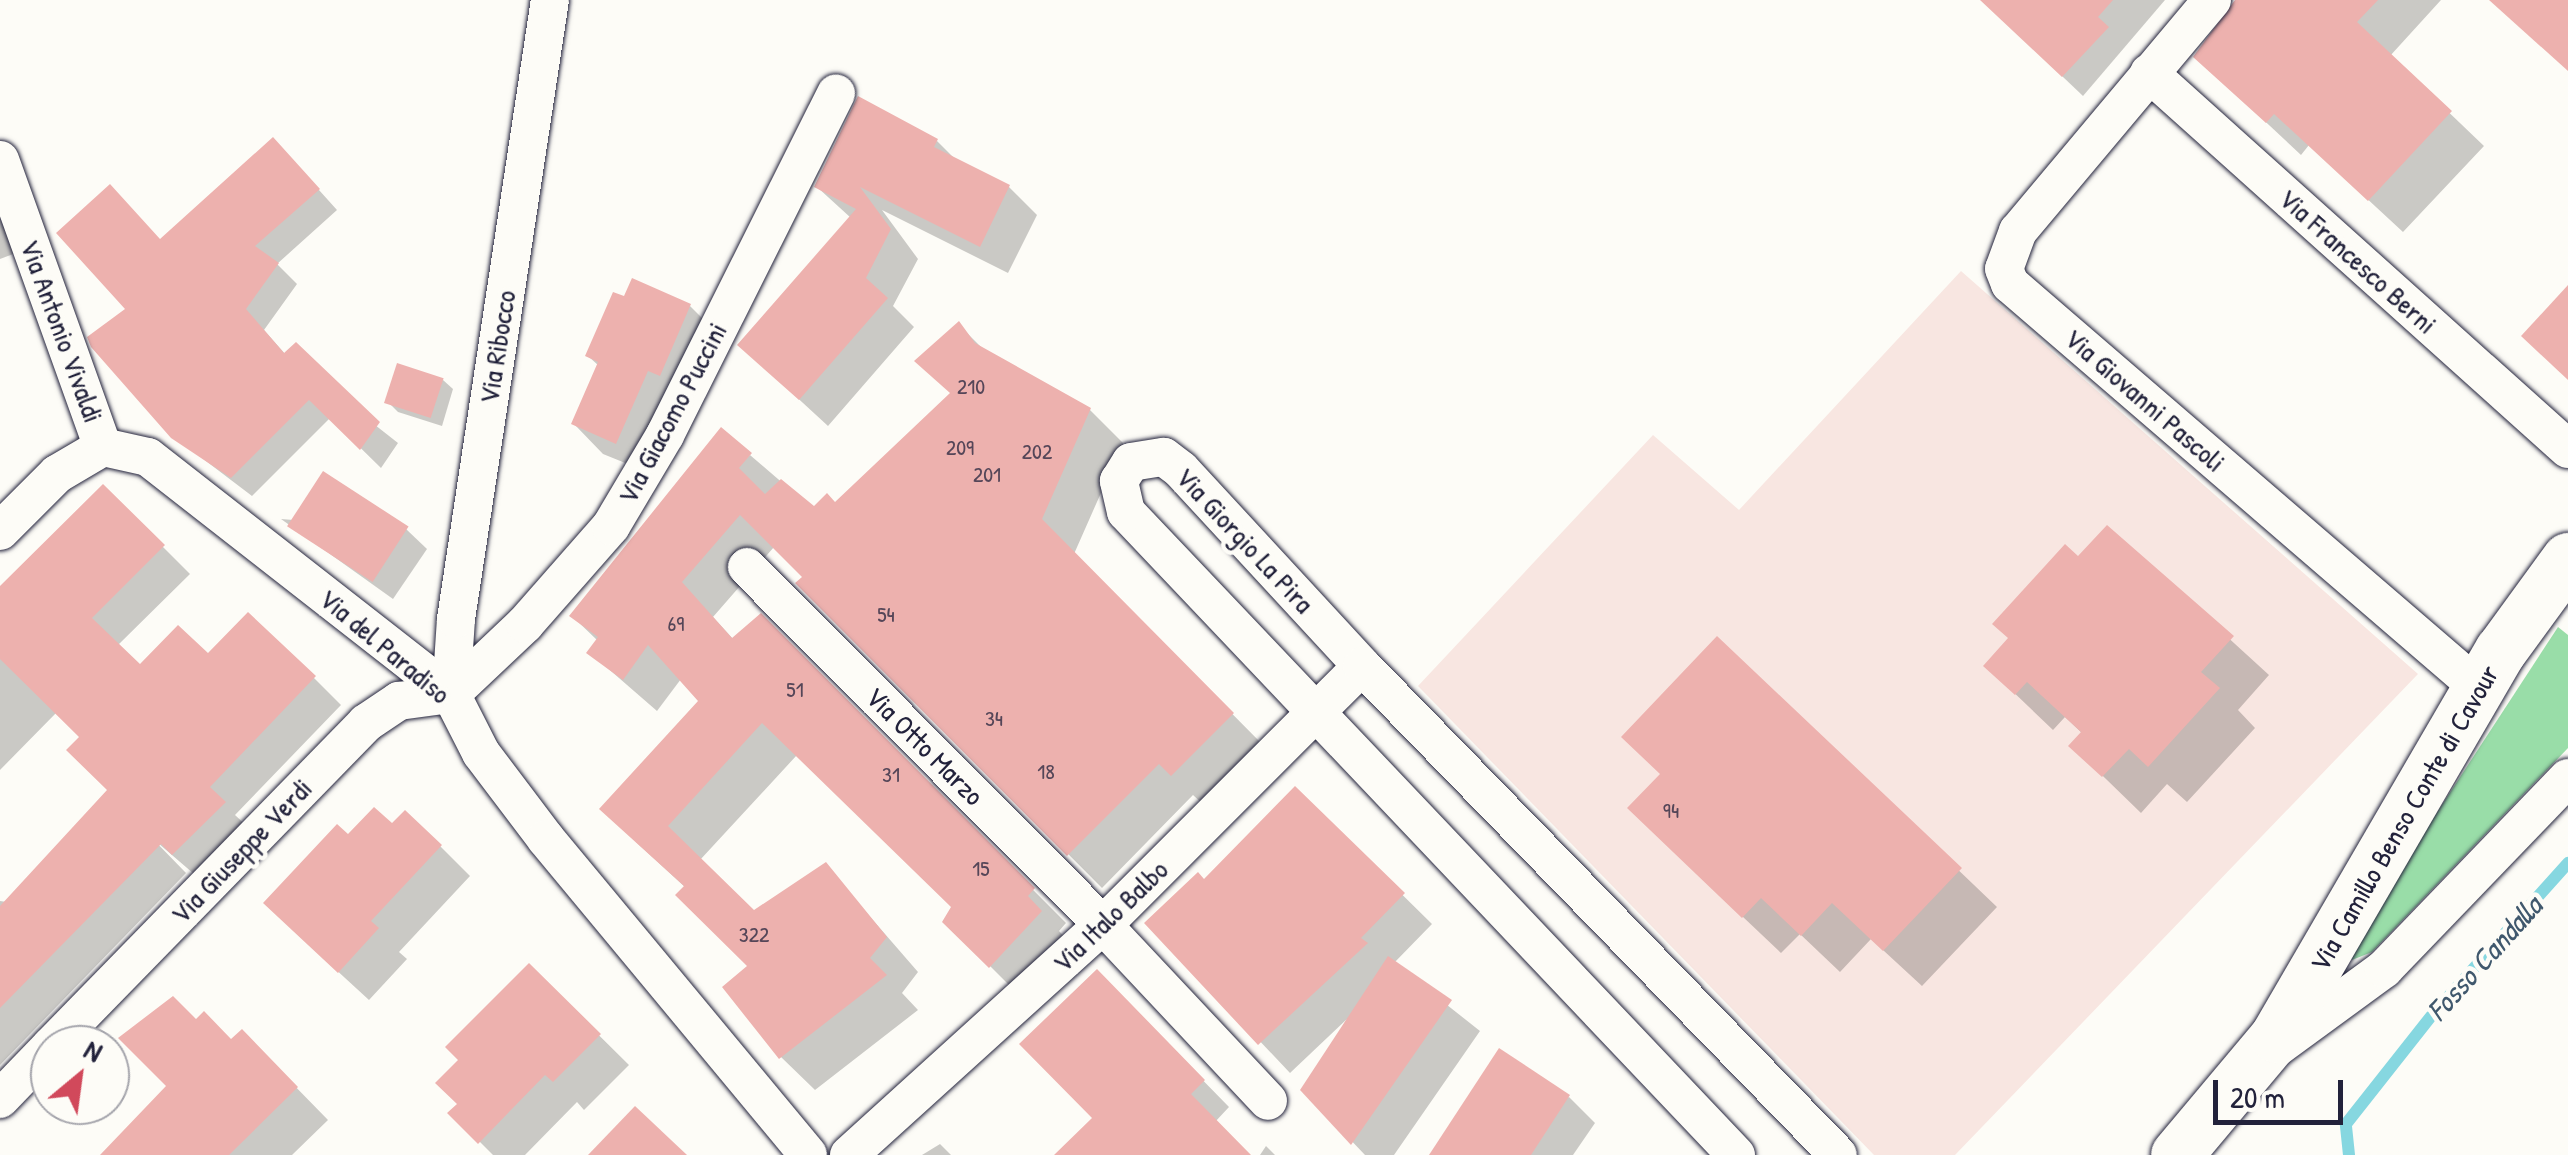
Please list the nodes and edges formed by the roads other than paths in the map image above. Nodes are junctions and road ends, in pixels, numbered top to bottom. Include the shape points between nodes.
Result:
1 (550, 0) edge
2 (2212, 0) edge
3 (2148, 73) junction
4 (836, 93) dead end
5 (0, 160) edge
6 (103, 447) junction
7 (2568, 448) edge
8 (0, 531) edge
9 (747, 566) dead end
10 (2562, 579) edge
11 (1362, 666) junction
12 (2479, 688) junction
13 (451, 694) junction
14 (1315, 716) junction
15 (2568, 778) edge
16 (1103, 924) junction
17 (71, 1025) edge
18 (2262, 1058) junction
19 (30, 1068) edge
20 (0, 1099) edge
21 (1268, 1101) dead end
22 (808, 1155) edge
23 (849, 1155) edge
24 (1736, 1155) edge
25 (1838, 1155) edge
26 (2177, 1155) edge

1 - 13 street, Via Ribocco via 456,620
2 - 3 street, Via Giovanni Pascoli
3 - 7 street, Via Francesco Berni
3 - 12 street, Via Giovanni Pascoli via 2018,231 2003,256 2010,284
4 - 13 street, Via Giacomo Puccini via 665,436 610,526 525,624
5 - 6 street, Via Antonio Vivaldi
6 - 8 street via 57,474
6 - 13 street, Via del Paradiso via 148,457
9 - 16 street, Via Otto Marzo
10 - 12 main road, Via Camillo Benso Conte di Cavour
11 - 14 street, Via Italo Balbo
11 - 14 street, Via Giorgio La Pira via 1173,462 1152,455 1124,470 1118,492 1126,512
11 - 25 street, Via Giorgio La Pira
12 - 18 main road, Via Camillo Benso Conte di Cavour
13 - 17 street, Via Giuseppe Verdi via 399,702 366,723
13 - 22 street, Via del Paradiso via 481,754 546,839
14 - 16 street, Via Italo Balbo
14 - 24 street, Via Giorgio La Pira
15 - 18 street, Via Camillo Benso Conte di Cavour via 2384,970
16 - 21 street, Via Otto Marzo
16 - 23 street, Via Italo Balbo
18 - 26 main road, Via Camillo Benso Conte di Cavour
19 - 20 street, Via Giuseppe Verdi

